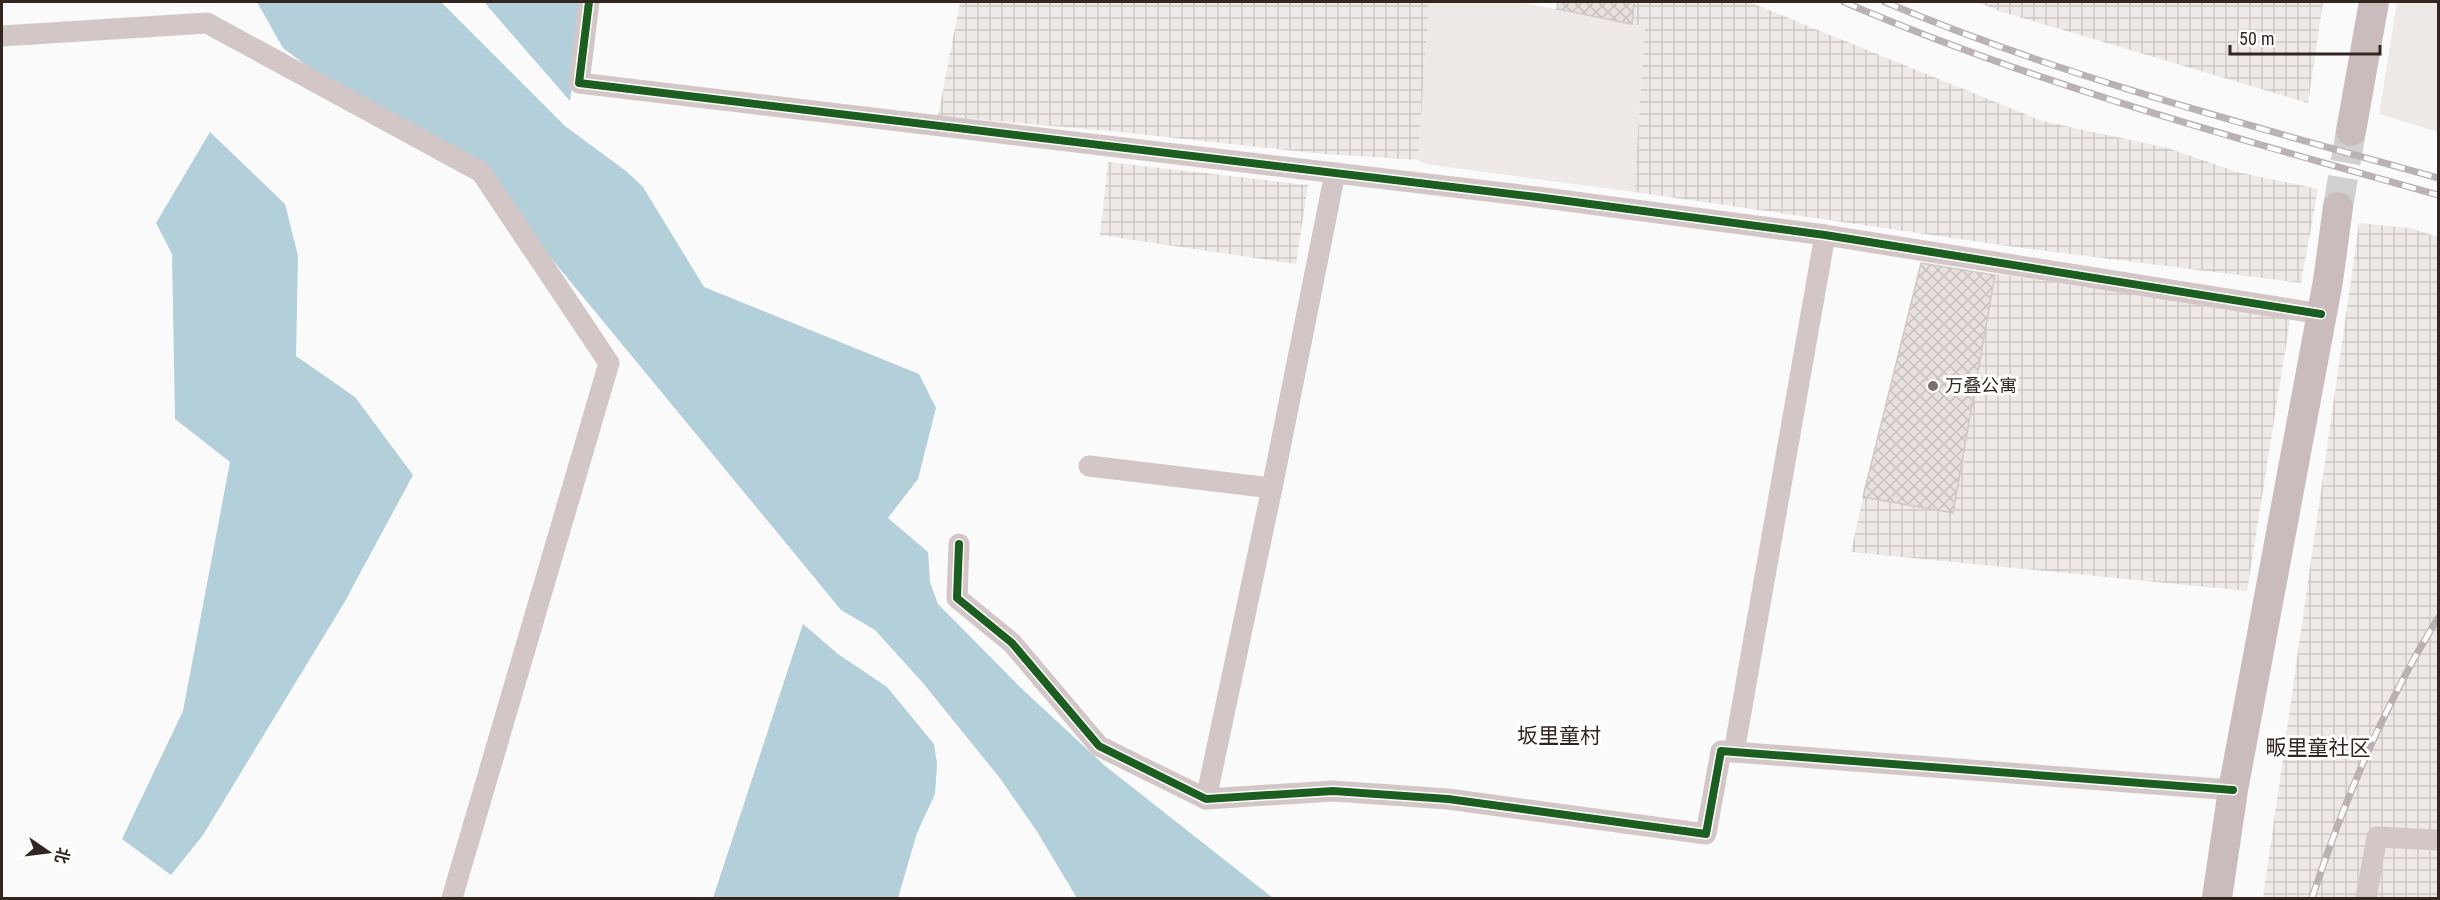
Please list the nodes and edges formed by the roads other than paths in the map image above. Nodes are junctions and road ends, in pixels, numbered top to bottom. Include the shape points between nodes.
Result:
1 (589, 2) edge
2 (2374, 2) edge
3 (2, 36) edge
4 (2351, 130) tunnel mouth
5 (1335, 173) junction
6 (2338, 207) tunnel mouth
7 (1825, 235) junction
8 (2321, 314) junction
9 (1089, 466) dead end
10 (1272, 488) junction
11 (959, 544) dead end
12 (1734, 752) junction
13 (2234, 790) junction
14 (1206, 799) junction
15 (2439, 840) edge
16 (452, 898) edge
17 (2217, 898) edge
18 (2366, 898) edge

1 - 5 street via 579,83
2 - 4 street
3 - 16 street via 207,23 217,28 481,172 609,363
5 - 7 street
5 - 10 street
6 - 8 street
7 - 8 street
7 - 12 street
8 - 13 street
9 - 10 street
10 - 14 street
11 - 14 street via 957,598 1012,643 1099,746
12 - 13 street
12 - 14 street via 1721,751 1706,834 1448,799 1334,791
13 - 17 street
15 - 18 street via 2377,837

